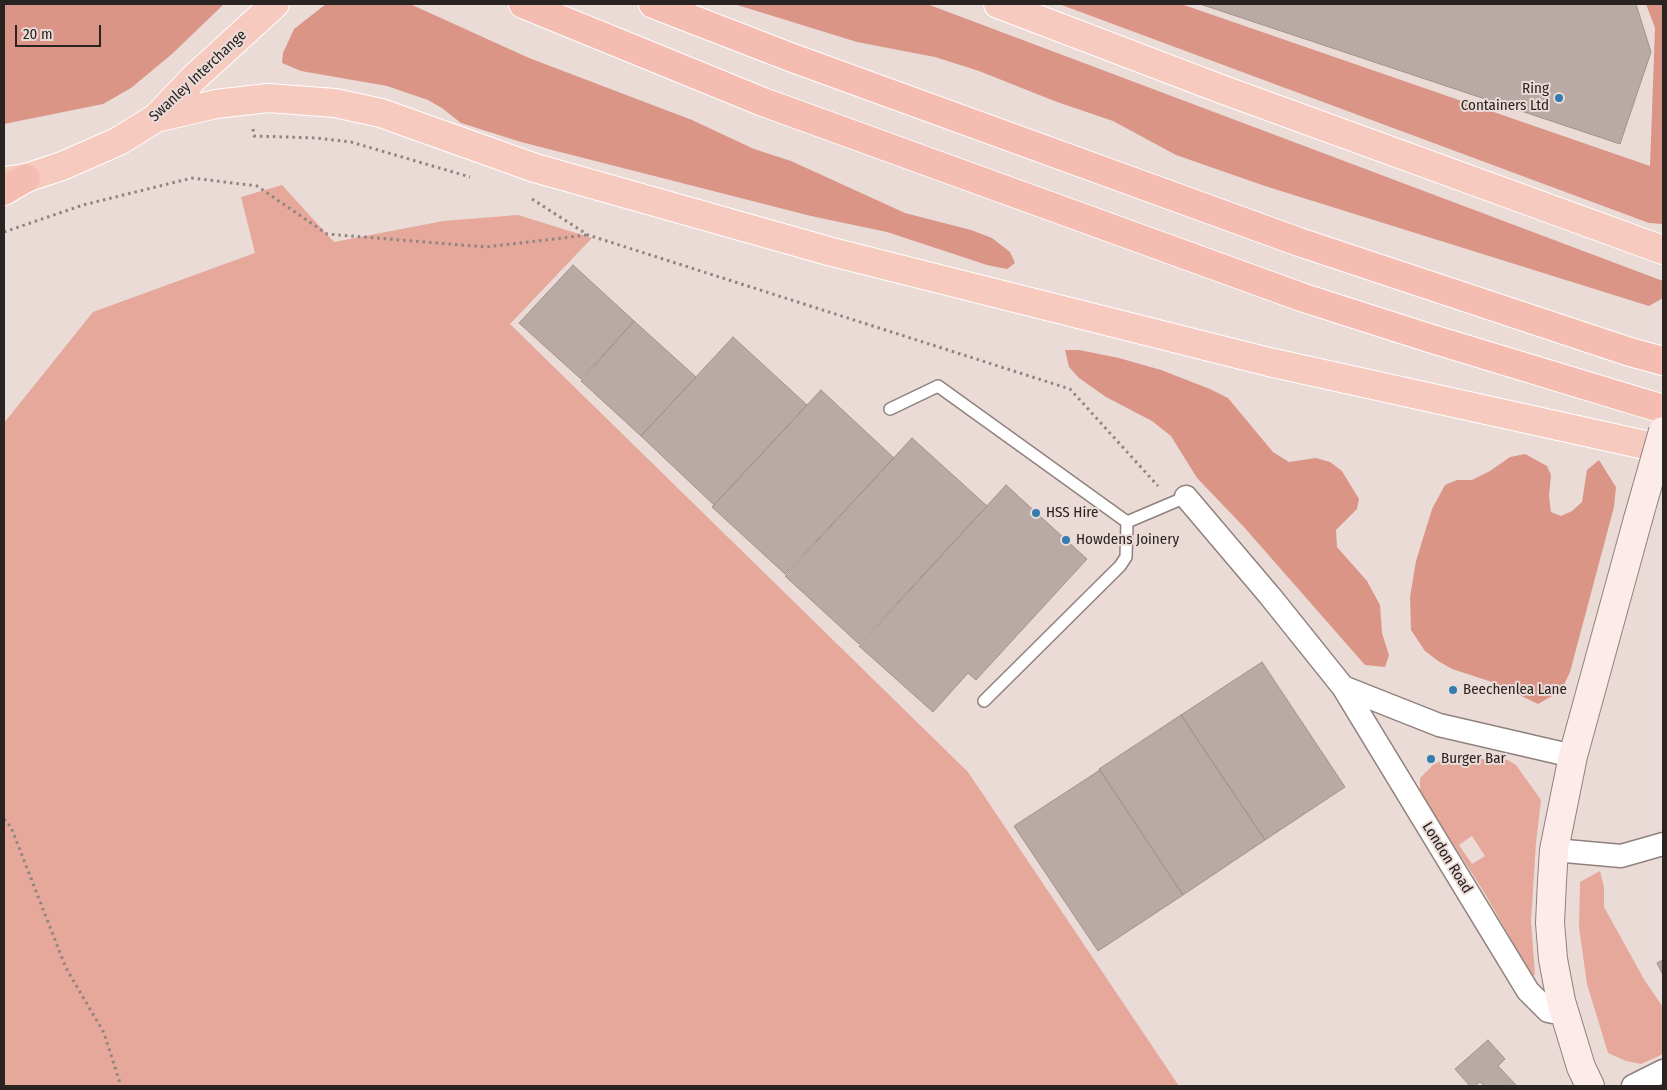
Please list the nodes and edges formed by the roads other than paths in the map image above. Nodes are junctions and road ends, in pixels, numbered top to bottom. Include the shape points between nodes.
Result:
1 (275, 4) edge
2 (523, 4) edge
3 (654, 4) edge
4 (998, 4) edge
5 (156, 118) junction
6 (11, 183) edge
7 (1663, 250) edge
8 (1663, 361) edge
9 (890, 409) dead end
10 (1663, 409) edge
11 (1663, 430) edge
12 (1663, 450) edge
13 (1186, 498) joint
14 (1126, 522) junction
15 (1343, 686) junction
16 (984, 701) dead end
17 (1573, 756) junction
18 (1663, 844) edge
19 (1554, 850) junction
20 (1564, 1014) junction
21 (1663, 1071) edge
22 (1590, 1086) edge
23 (1633, 1086) edge

1 - 5 highway, Swanley Interchange via 195,77
2 - 10 highway via 763,102 1304,298
3 - 8 highway via 790,58 1299,242
4 - 7 highway
5 - 6 highway, Swanley Interchange via 119,141 62,166
5 - 12 highway via 249,99 335,102 381,112 535,168 832,252 1269,362
9 - 14 lane via 938,386
11 - 17 main road, bridge
13 - 14 lane
13 - 15 street, London Road
14 - 16 lane via 1126,557 1120,566
15 - 17 street, London Road via 1439,724
15 - 20 street, London Road via 1528,991 1548,1011
17 - 19 main road
18 - 19 street via 1621,856
19 - 20 main road via 1550,923 1553,959
20 - 22 main road
21 - 23 street

